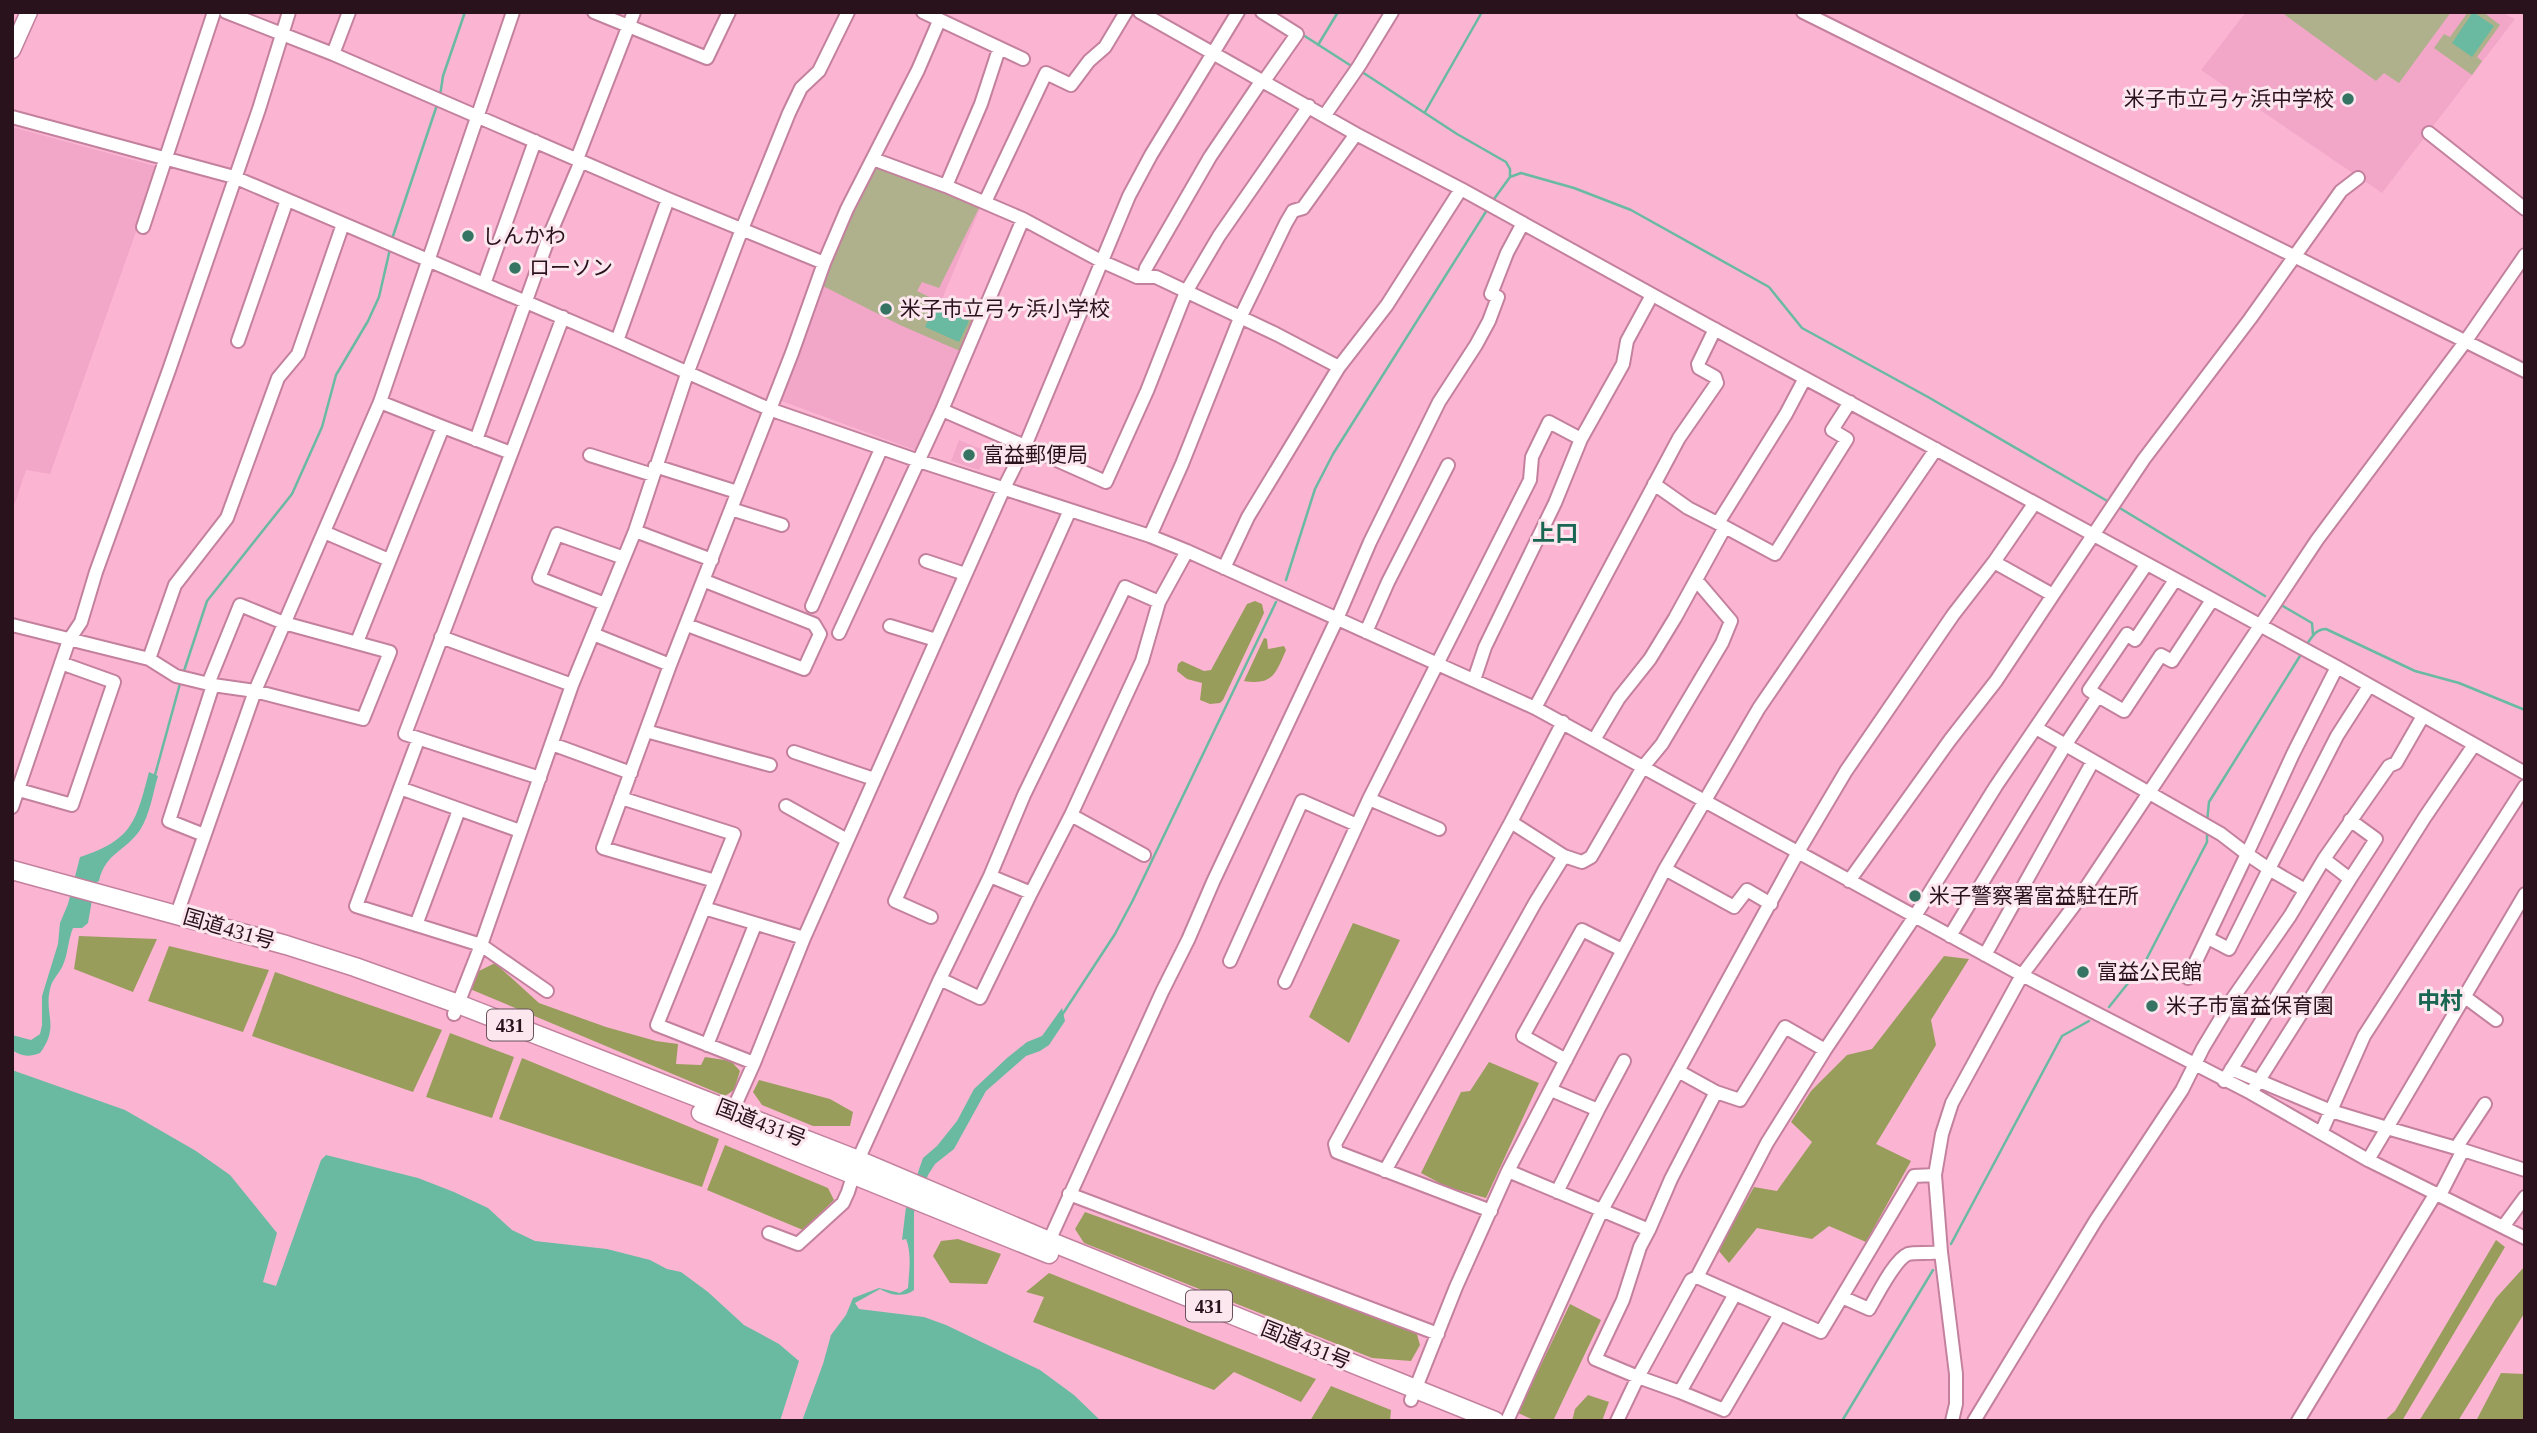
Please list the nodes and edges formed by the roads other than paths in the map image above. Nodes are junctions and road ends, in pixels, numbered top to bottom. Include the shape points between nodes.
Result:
1 (29, 12) edge
2 (214, 12) edge
3 (226, 12) edge
4 (289, 12) edge
5 (349, 12) edge
6 (513, 12) edge
7 (594, 12) edge
8 (634, 12) edge
9 (730, 12) edge
10 (848, 12) edge
11 (1126, 12) edge
12 (1140, 12) edge
13 (1238, 12) edge
14 (1262, 12) edge
15 (1392, 12) edge
16 (1803, 12) edge
17 (925, 13) edge
18 (939, 21) junction
19 (629, 26) junction
20 (281, 34) junction
21 (999, 49) junction
22 (12, 50) edge
23 (1214, 53) junction
24 (333, 54) junction
25 (1023, 59) dead end
26 (1263, 81) junction
27 (1309, 106) junction
28 (1325, 115) junction
29 (477, 116) junction
30 (12, 117) edge
31 (2429, 133) dead end
32 (1356, 134) junction
33 (535, 141) junction
34 (166, 158) junction
35 (873, 159) junction
36 (579, 160) junction
37 (234, 177) junction
38 (2358, 178) dead end
39 (946, 186) junction
40 (1461, 189) junction
41 (286, 200) junction
42 (668, 200) junction
43 (985, 202) junction
44 (2525, 209) edge
45 (1023, 219) junction
46 (1523, 223) junction
47 (343, 224) junction
48 (143, 227) dead end
49 (742, 229) junction
50 (2525, 254) edge
51 (2292, 257) junction
52 (429, 260) junction
53 (1101, 261) junction
54 (824, 263) junction
55 (1144, 276) junction
56 (484, 284) junction
57 (1186, 292) junction
58 (1652, 295) junction
59 (526, 302) junction
60 (563, 317) junction
61 (1240, 318) junction
62 (1715, 330) junction
63 (237, 341) dead end
64 (617, 341) junction
65 (2465, 342) junction
66 (1339, 368) junction
67 (2525, 371) edge
68 (687, 374) junction
69 (1805, 378) junction
70 (380, 402) junction
71 (1850, 402) junction
72 (769, 409) junction
73 (942, 410) junction
74 (443, 427) junction
75 (1581, 439) junction
76 (476, 440) junction
77 (1025, 446) junction
78 (881, 449) junction
79 (1936, 449) junction
80 (511, 453) junction
81 (590, 455) dead end
82 (919, 461) junction
83 (1448, 465) dead end
84 (654, 471) junction
85 (1654, 484) junction
86 (1004, 488) junction
87 (737, 492) junction
88 (2034, 504) junction
89 (731, 509) junction
90 (1070, 510) junction
91 (782, 525) dead end
92 (1722, 525) junction
93 (635, 531) junction
94 (324, 532) junction
95 (1150, 536) junction
96 (2094, 536) junction
97 (1187, 551) junction
98 (624, 558) junction
99 (389, 560) junction
100 (712, 560) junction
101 (926, 562) dead end
102 (1994, 562) junction
103 (2146, 565) junction
104 (1224, 568) junction
105 (965, 574) junction
106 (2175, 580) junction
107 (705, 581) junction
108 (1697, 581) junction
109 (2053, 595) junction
110 (2212, 600) junction
111 (1159, 601) junction
112 (605, 604) junction
113 (812, 606) dead end
114 (1337, 619) junction
115 (284, 623) junction
116 (687, 625) junction
117 (2259, 625) junction
118 (891, 626) dead end
119 (13, 627) edge
120 (1366, 632) junction
121 (839, 633) dead end
122 (593, 634) junction
123 (442, 637) junction
124 (69, 640) junction
125 (936, 640) junction
126 (357, 642) junction
127 (149, 659) junction
128 (61, 663) junction
129 (1438, 664) junction
130 (670, 665) junction
131 (2337, 667) junction
132 (1474, 680) junction
133 (210, 685) junction
134 (572, 685) junction
135 (2369, 686) junction
136 (255, 691) junction
137 (2098, 696) junction
138 (1535, 708) junction
139 (2423, 716) junction
140 (1563, 722) junction
141 (2036, 727) junction
142 (646, 731) junction
143 (418, 740) junction
144 (1594, 740) junction
145 (552, 744) junction
146 (2066, 744) junction
147 (2474, 745) junction
148 (794, 752) dead end
149 (2094, 761) junction
150 (770, 765) dead end
151 (1643, 767) junction
152 (632, 773) junction
153 (2525, 773) edge
154 (540, 778) junction
155 (874, 779) junction
156 (2525, 786) edge
157 (400, 788) junction
158 (19, 790) junction
159 (2148, 791) junction
160 (621, 799) junction
161 (1369, 799) junction
162 (1703, 800) junction
163 (786, 806) dead end
164 (12, 807) edge
165 (459, 810) junction
166 (1071, 815) junction
167 (2350, 820) junction
168 (1511, 822) junction
169 (1357, 825) junction
170 (1438, 829) dead end
171 (520, 831) junction
172 (204, 835) junction
173 (847, 840) junction
174 (1798, 852) junction
175 (2247, 854) junction
176 (1144, 855) dead end
177 (1564, 856) junction
178 (2324, 859) junction
179 (1665, 869) junction
180 (2269, 869) junction
181 (12, 870) edge
182 (990, 876) junction
183 (2350, 879) junction
184 (1849, 880) junction
185 (715, 881) junction
186 (12, 882) edge
187 (2305, 890) junction
188 (69, 892) junction
189 (1031, 893) junction
190 (2525, 894) edge
191 (97, 899) junction
192 (1771, 904) junction
193 (704, 908) junction
194 (177, 914) junction
195 (1915, 916) junction
196 (931, 917) dead end
197 (416, 925) junction
198 (755, 925) junction
199 (1950, 936) junction
200 (804, 938) junction
201 (2208, 938) junction
202 (481, 945) junction
203 (1622, 950) junction
204 (1985, 955) junction
205 (1230, 961) dead end
206 (2022, 975) junction
207 (2188, 978) dead end
208 (940, 979) junction
209 (1285, 982) dead end
210 (547, 991) dead end
211 (2465, 997) junction
212 (456, 1009) junction
213 (2496, 1020) dead end
214 (707, 1045) junction
215 (1825, 1050) junction
216 (1566, 1060) junction
217 (1624, 1061) dead end
218 (754, 1063) junction
219 (2195, 1065) junction
220 (2231, 1069) junction
221 (1678, 1071) junction
222 (2224, 1081) junction
223 (2259, 1081) junction
224 (1552, 1090) junction
225 (1716, 1092) junction
226 (2251, 1093) junction
227 (2485, 1104) dead end
228 (1598, 1110) junction
229 (2331, 1111) junction
230 (732, 1112) junction
231 (2387, 1128) junction
232 (2321, 1133) junction
233 (2459, 1149) junction
234 (2368, 1160) junction
235 (855, 1168) junction
236 (2525, 1170) edge
237 (1385, 1171) junction
238 (1508, 1171) junction
239 (1935, 1175) junction
240 (916, 1192) junction
241 (1557, 1192) junction
242 (1069, 1194) junction
243 (2438, 1194) junction
244 (2525, 1196) edge
245 (1602, 1210) junction
246 (1490, 1211) junction
247 (2503, 1227) junction
248 (1649, 1230) junction
249 (769, 1233) dead end
250 (2524, 1238) edge
251 (1049, 1241) junction
252 (1941, 1252) junction
253 (1697, 1277) junction
254 (1735, 1294) junction
255 (1843, 1298) junction
256 (1780, 1314) junction
257 (1438, 1334) junction
258 (1638, 1377) junction
259 (1680, 1392) junction
260 (1414, 1394) junction
261 (1463, 1421) edge
262 (1495, 1421) edge
263 (1507, 1421) edge
264 (1617, 1421) edge
265 (1952, 1421) edge
266 (1974, 1421) edge
267 (2298, 1421) edge

1 - 22 main road
2 - 34 street
3 - 20 street
4 - 20 street
5 - 24 street
6 - 29 street
7 - 19 street
8 - 19 street
9 - 19 street via 707,58
10 - 49 street via 818,71 801,88
11 - 43 street via 1105,47 1071,85 1046,73
12 - 23 street
13 - 23 street
14 - 26 street via 1297,34
15 - 28 street
16 - 51 street
17 - 18 street
18 - 21 street
18 - 35 street
19 - 36 street
20 - 24 street
20 - 37 street
21 - 25 street
21 - 39 street
23 - 26 street
23 - 53 street via 1151,155
24 - 29 street
26 - 27 street
26 - 55 street via 1210,157
27 - 28 street
27 - 57 street
28 - 32 street
29 - 33 street
29 - 52 street
30 - 34 street
31 - 44 street
32 - 40 street
32 - 61 street via 1303,208 1293,211
33 - 36 street
33 - 56 street
34 - 37 street
34 - 48 street
35 - 39 street
35 - 54 street
36 - 42 street
36 - 59 street
37 - 41 street
37 - 124 street via 81,622
38 - 51 street via 2341,191
39 - 43 street
40 - 46 street
40 - 66 street via 1387,305
41 - 47 street
41 - 63 street
42 - 49 street
42 - 64 street
43 - 45 street
45 - 53 street
45 - 73 street
46 - 58 street
46 - 114 street via 1491,294 1498,297 1489,321 1439,402
47 - 52 street
47 - 127 street via 298,354 278,378 227,518 174,584
49 - 54 street
49 - 68 street
50 - 65 street
51 - 65 street
51 - 96 street via 2144,459
52 - 56 street
52 - 70 street
53 - 55 street
53 - 77 street
54 - 72 street
55 - 57 street
56 - 59 street
57 - 61 street
57 - 77 street via 1106,482
58 - 62 street
58 - 75 street via 1627,341 1623,364
59 - 60 street
59 - 76 street
60 - 64 street
60 - 80 street
61 - 66 street
61 - 95 street
62 - 69 street
62 - 85 street via 1698,364 1717,383
64 - 68 street
65 - 67 street
65 - 117 street
66 - 104 street via 1248,517
68 - 72 street
68 - 84 street
69 - 71 street
69 - 92 street
70 - 74 street
70 - 94 street
71 - 79 street
71 - 92 street via 1832,430 1847,439 1775,554
72 - 78 street
72 - 87 street
73 - 77 street
73 - 82 street
74 - 76 street
74 - 99 street
75 - 129 street via 1549,422 1532,457 1531,480
75 - 132 street
76 - 80 street
77 - 86 street
78 - 82 street
78 - 113 street
79 - 88 street
79 - 162 street via 1766,698
80 - 123 street
81 - 84 street
82 - 86 street
82 - 121 street
83 - 120 street
84 - 87 street
84 - 93 street
85 - 92 street
85 - 138 street
86 - 90 street
86 - 105 street
87 - 89 street
88 - 96 street
88 - 102 street
89 - 91 street
89 - 100 street
90 - 95 street
90 - 196 street via 895,901
92 - 108 street
93 - 98 street
93 - 100 street
94 - 99 street
94 - 115 street
95 - 97 street
96 - 103 street
96 - 109 street
97 - 104 street
97 - 111 street
98 - 112 street
98 - 112 street via 557,534 539,578
99 - 126 street
100 - 107 street
101 - 105 street
102 - 109 street
102 - 174 street via 1846,771
103 - 106 street
103 - 141 street
104 - 114 street
105 - 125 street
106 - 110 street
106 - 137 street via 2135,640 2127,634 2089,690
107 - 116 street
107 - 116 street via 814,624 820,634 804,669
108 - 144 street
108 - 151 street via 1731,621 1662,744
109 - 184 street via 1996,681
110 - 117 street
110 - 137 street via 2172,661 2161,655 2124,711
111 - 166 street via 1142,661
111 - 182 street via 1125,587 1024,794
112 - 122 street
114 - 120 street
114 - 242 street
115 - 126 street
115 - 133 street via 240,605
115 - 136 street
116 - 130 street
117 - 131 street
117 - 159 street
118 - 125 street
119 - 124 street
120 - 129 street
122 - 130 street
122 - 134 street
123 - 134 street
123 - 143 street via 405,734
124 - 127 street
124 - 128 street
125 - 155 street
126 - 136 street via 390,652 363,719
127 - 133 street via 177,676
128 - 158 street
128 - 158 street via 114,682 72,805
129 - 132 street
129 - 161 street
130 - 142 street
131 - 135 street
131 - 175 street
132 - 138 street
133 - 136 street
133 - 172 street via 169,821
134 - 145 street
135 - 139 street
135 - 180 street via 2337,736
136 - 172 street
137 - 146 street
138 - 140 street
139 - 147 street
139 - 167 street via 2396,763 2389,766
140 - 144 street
140 - 168 street
141 - 146 street
141 - 195 street
142 - 150 street
142 - 152 street
143 - 154 street
143 - 157 street
144 - 151 street
145 - 152 street
145 - 154 street
146 - 149 street
146 - 199 street
147 - 153 street
147 - 223 street
148 - 155 street
149 - 159 street
149 - 204 street
151 - 162 street
151 - 177 street via 1591,857 1582,862
152 - 160 street
154 - 171 street
155 - 173 street
156 - 229 street via 2364,1037
157 - 165 street
157 - 197 street via 356,906
158 - 164 street
159 - 175 street
159 - 206 street via 2073,907
160 - 185 street via 603,848
160 - 185 street via 734,834
161 - 169 street
161 - 170 street
162 - 174 street
162 - 179 street
163 - 173 street
165 - 171 street
165 - 197 street
166 - 176 street
166 - 189 street
167 - 178 street
167 - 183 street via 2376,839
168 - 177 street
168 - 237 street via 1335,1144 1337,1152
169 - 205 street via 1302,802
169 - 209 street
171 - 202 street
172 - 194 street
173 - 200 street
174 - 184 street
174 - 192 street
175 - 180 street
175 - 201 street
177 - 237 street
178 - 183 street
178 - 187 street
179 - 192 street via 1734,907 1746,890
179 - 203 street
180 - 187 street
180 - 201 street via 2229,949
181 - 188 highway, 国道431号 / 431
182 - 189 street
182 - 208 street
183 - 220 street
184 - 195 street
185 - 193 street
186 - 188 highway, 国道431号 / 431
187 - 219 street
188 - 191 highway, 国道431号 / 431
189 - 208 street via 979,998
190 - 211 street
191 - 194 highway, 国道431号 / 431
191 - 212 highway, 国道431号 / 431
192 - 221 street
193 - 198 street
193 - 214 street via 657,1025
194 - 212 highway, 国道431号 / 431 via 355,967
195 - 199 street
195 - 215 street
197 - 202 street
198 - 200 street
198 - 214 street
199 - 204 street
200 - 218 street
201 - 207 street
202 - 210 street
202 - 212 street
203 - 216 street
203 - 216 street via 1582,930 1523,1036
204 - 206 street
206 - 219 street
206 - 239 street via 1952,1104
208 - 235 street
211 - 213 street
211 - 231 street
212 - 230 highway, 国道431号 / 431
212 - 235 highway, 国道431号 / 431
214 - 218 street
215 - 225 street via 1785,1027 1740,1100
215 - 253 street via 1767,1143
216 - 224 street
217 - 228 street
218 - 230 street
219 - 222 street
219 - 266 street
220 - 222 street
220 - 223 street
221 - 225 street
221 - 245 street
222 - 226 street
223 - 226 street
223 - 229 street
224 - 228 street
224 - 238 street
225 - 248 street
226 - 232 street
227 - 233 street
228 - 241 street
229 - 231 street
229 - 232 street
230 - 235 highway, 国道431号 / 431
231 - 233 street
231 - 234 street
232 - 234 street
233 - 236 street
233 - 243 street
234 - 243 street
235 - 240 highway, 国道431号 / 431
235 - 249 street via 843,1203 798,1244
237 - 246 street
238 - 241 street
238 - 246 street
239 - 252 street
239 - 255 street via 1914,1176
240 - 251 highway, 国道431号 / 431
240 - 260 highway, 国道431号 / 431
241 - 245 street
242 - 251 street
242 - 257 street
243 - 247 street
243 - 267 street
244 - 247 street
245 - 248 street
245 - 263 street
246 - 257 street
247 - 250 street
248 - 258 street via 1595,1359
251 - 260 highway, 国道431号 / 431
252 - 255 street via 1910,1253 1900,1259 1869,1309
252 - 265 street via 1956,1374
253 - 254 street
253 - 258 street via 1691,1280
254 - 256 street
254 - 259 street
255 - 256 street via 1821,1332
256 - 259 street via 1724,1410
257 - 260 street
258 - 259 street
258 - 264 street
260 - 261 highway, 国道431号 / 431
260 - 262 highway, 国道431号 / 431

